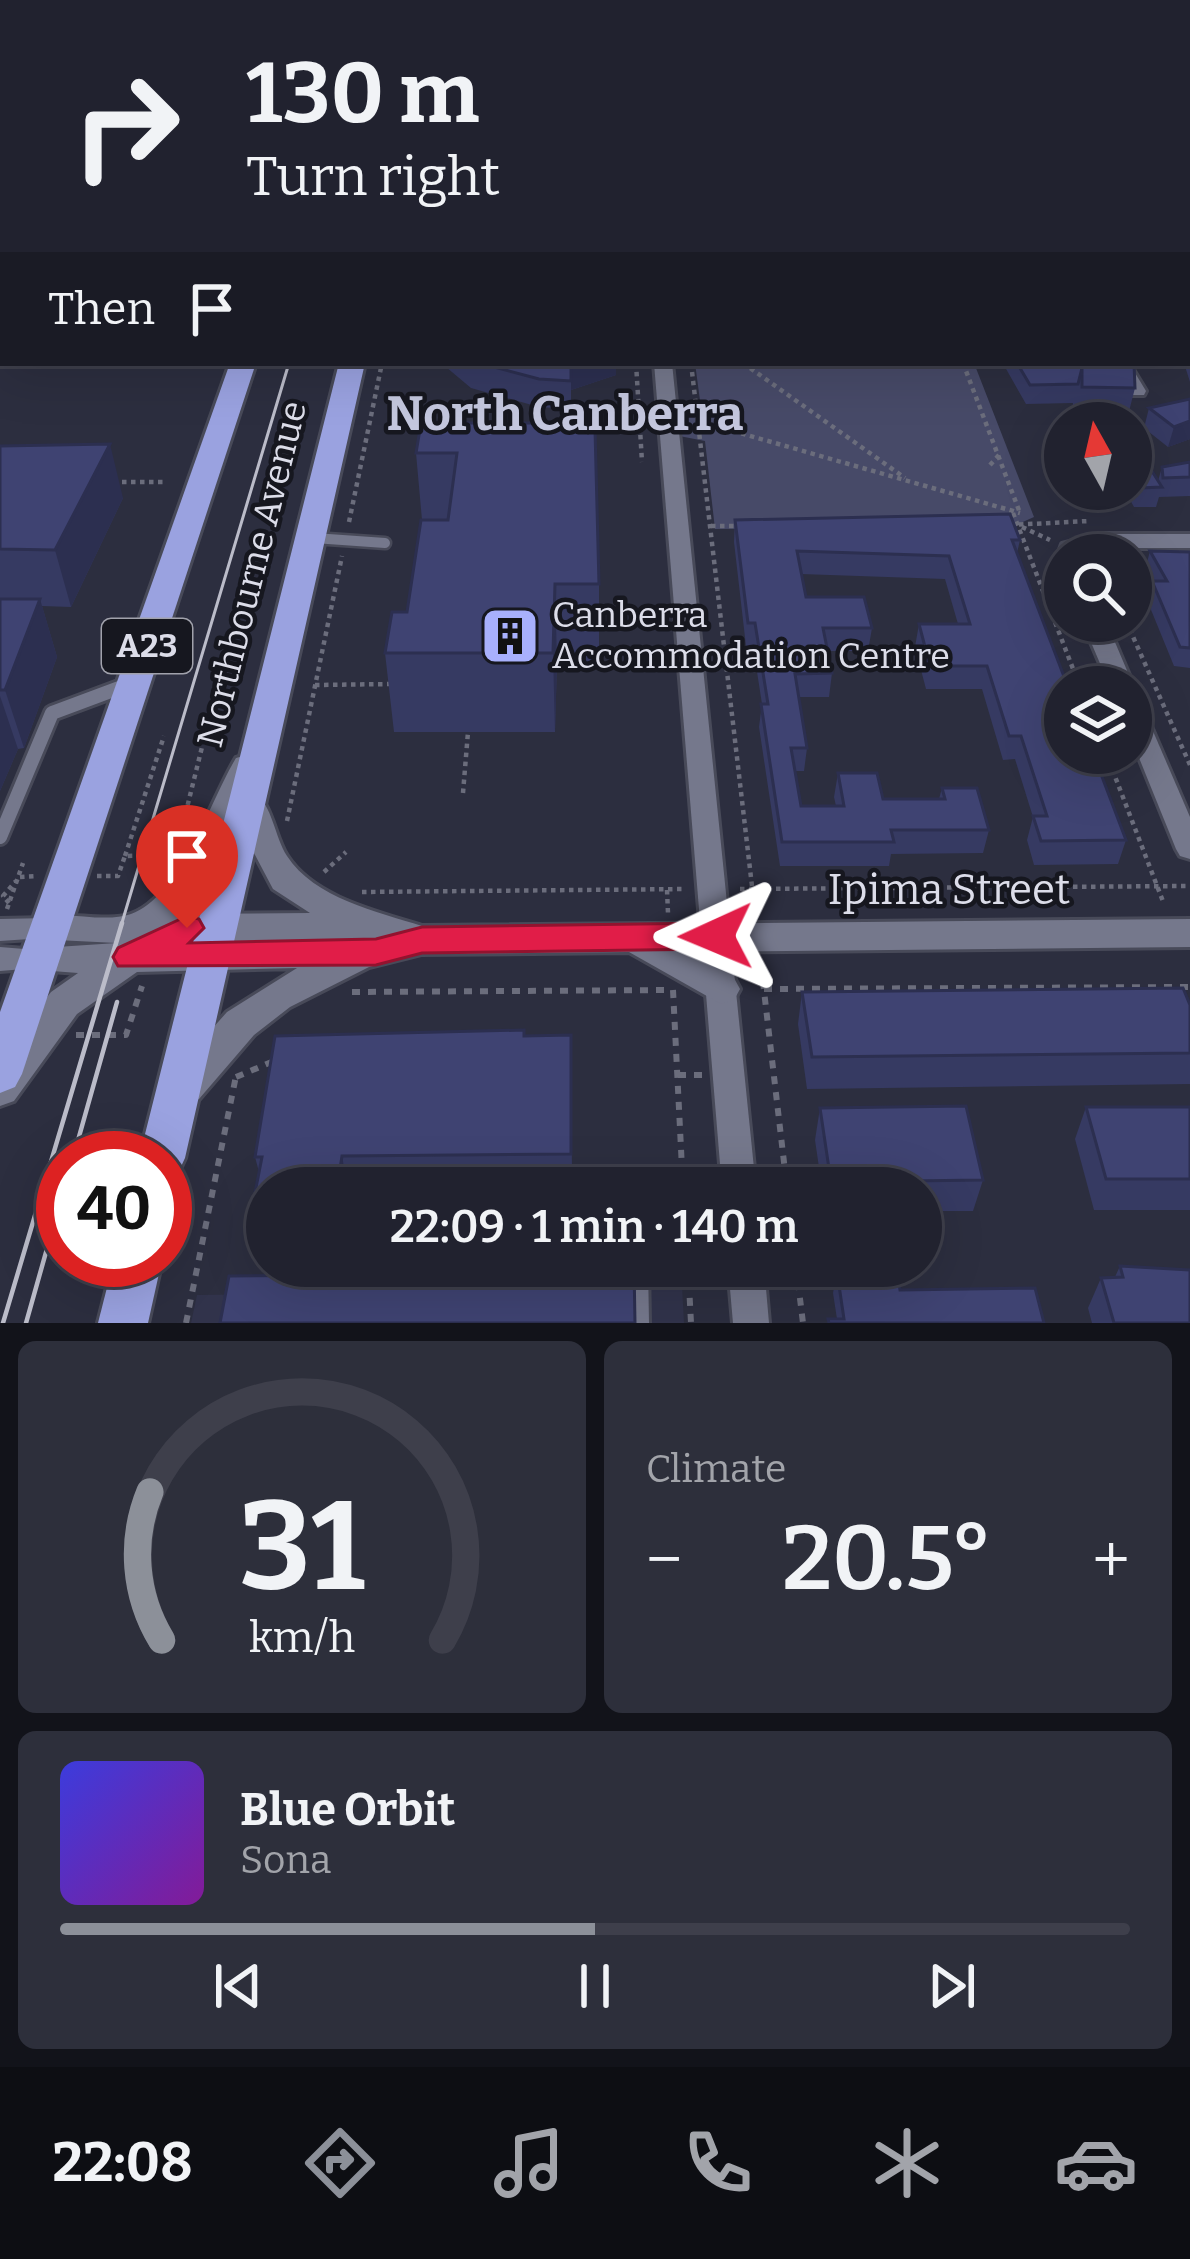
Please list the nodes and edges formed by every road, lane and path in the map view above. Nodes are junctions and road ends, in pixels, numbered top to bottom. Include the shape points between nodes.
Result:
1 (242, 366) edge
2 (352, 366) edge
3 (381, 366) edge
4 (636, 366) edge
5 (663, 366) edge
6 (692, 366) edge
7 (747, 366) edge
8 (964, 366) edge
9 (1122, 366) edge
10 (1137, 391) edge
11 (698, 421) junction
12 (999, 455) junction
13 (642, 462) dead end
14 (990, 466) dead end
15 (97, 482) edge
16 (167, 482) dead end
17 (909, 482) junction
18 (994, 506) junction
19 (1012, 511) junction
20 (1017, 525) junction
21 (711, 526) junction
22 (755, 526) edge
23 (328, 539) junction
24 (1044, 539) edge
25 (385, 542) dead end
26 (1152, 542) edge
27 (1190, 542) edge
28 (1022, 571) edge
29 (1035, 571) junction
30 (1031, 594) edge
31 (1044, 594) joint
32 (1040, 619) edge
33 (1044, 619) edge
34 (1135, 642) edge
35 (134, 683) junction
36 (411, 683) edge
37 (315, 685) junction
38 (468, 732) dead end
39 (205, 735) dead end
40 (164, 736) dead end
41 (259, 746) junction
42 (1152, 758) edge
43 (1190, 765) edge
44 (1114, 774) edge
45 (463, 793) dead end
46 (246, 800) junction
47 (286, 825) dead end
48 (1137, 834) junction
49 (1122, 835) edge
50 (0, 837) edge
51 (1190, 849) edge
52 (346, 852) dead end
53 (175, 855) junction
54 (125, 856) junction
55 (23, 863) dead end
56 (171, 871) dead end
57 (118, 876) dead end
58 (321, 876) dead end
59 (1157, 886) junction
60 (1190, 886) edge
61 (753, 889) junction
62 (711, 890) junction
63 (342, 892) dead end
64 (4, 916) edge
65 (1183, 933) edge
66 (716, 936) junction
67 (758, 936) junction
68 (204, 937) junction
69 (635, 938) junction
70 (377, 939) junction
71 (38, 951) edge
72 (136, 957) junction
73 (1190, 987) edge
74 (721, 989) junction
75 (764, 989) junction
76 (337, 992) dead end
77 (76, 1020) dead end
78 (284, 1057) edge
79 (239, 1058) dead end
80 (0, 1074) edge
81 (236, 1077) junction
82 (0, 1089) edge
83 (176, 1097) junction
84 (168, 1131) edge
85 (682, 1167) edge
86 (737, 1167) edge
87 (785, 1167) edge
88 (132, 1287) edge
89 (640, 1287) edge
90 (689, 1287) edge
91 (748, 1287) edge
92 (799, 1287) edge
93 (123, 1323) edge
94 (185, 1323) edge
95 (641, 1323) edge
96 (691, 1323) edge
97 (751, 1323) edge
98 (803, 1323) edge

1 - 35 highway, Northbourne Avenue / A23
2 - 23 highway, Northbourne Avenue
3 - 23 path
4 - 13 path
5 - 62 street
6 - 11 path
7 - 17 path
8 - 12 path
9 - 10 street
11 - 17 path
11 - 21 path
12 - 14 path
12 - 19 path via 1020,513
15 - 16 path
17 - 18 path
18 - 19 path
18 - 20 path via 1000,525
19 - 20 path
20 - 24 path
20 - 29 path
21 - 22 path
21 - 61 path
23 - 25 lane
23 - 37 path
23 - 41 highway, Northbourne Avenue
26 - 27 street
28 - 29 path
29 - 31 path
30 - 31 path
32 - 33 path
34 - 43 path
35 - 50 lane via 52,713
35 - 71 highway, Northbourne Avenue / A23
36 - 37 path
37 - 47 path
38 - 45 path
39 - 53 path
40 - 54 path
41 - 46 highway, Northbourne Avenue
41 - 72 street via 205,860
42 - 51 street
44 - 48 path
46 - 68 highway, Northbourne Avenue
46 - 70 street via 269,863 288,886
48 - 49 path
48 - 59 path
52 - 58 path
53 - 54 path
53 - 56 path
54 - 57 path
55 - 64 path
59 - 60 path
59 - 61 path
59 - 65 path
61 - 62 path
61 - 67 path
62 - 63 path
62 - 66 street
64 - 71 street
65 - 67 street, Ipima Street
66 - 67 street, Ipima Street
66 - 69 street, Ipima Street
66 - 74 street
67 - 75 path
68 - 70 street, Ipima Street
68 - 72 street
68 - 83 highway, Northbourne Avenue
69 - 70 street, Ipima Street
69 - 74 street
70 - 83 street via 263,1000
71 - 72 street
71 - 80 highway, Northbourne Avenue / A23
72 - 77 path via 126,1035 70,1035
72 - 82 street via 64,1003
73 - 75 path
74 - 86 street
75 - 87 path
76 - 85 path via 673,990
78 - 81 path
79 - 81 path
81 - 94 path
83 - 84 highway, Northbourne Avenue
88 - 93 highway
89 - 95 lane
90 - 96 path
91 - 97 street
92 - 98 path

